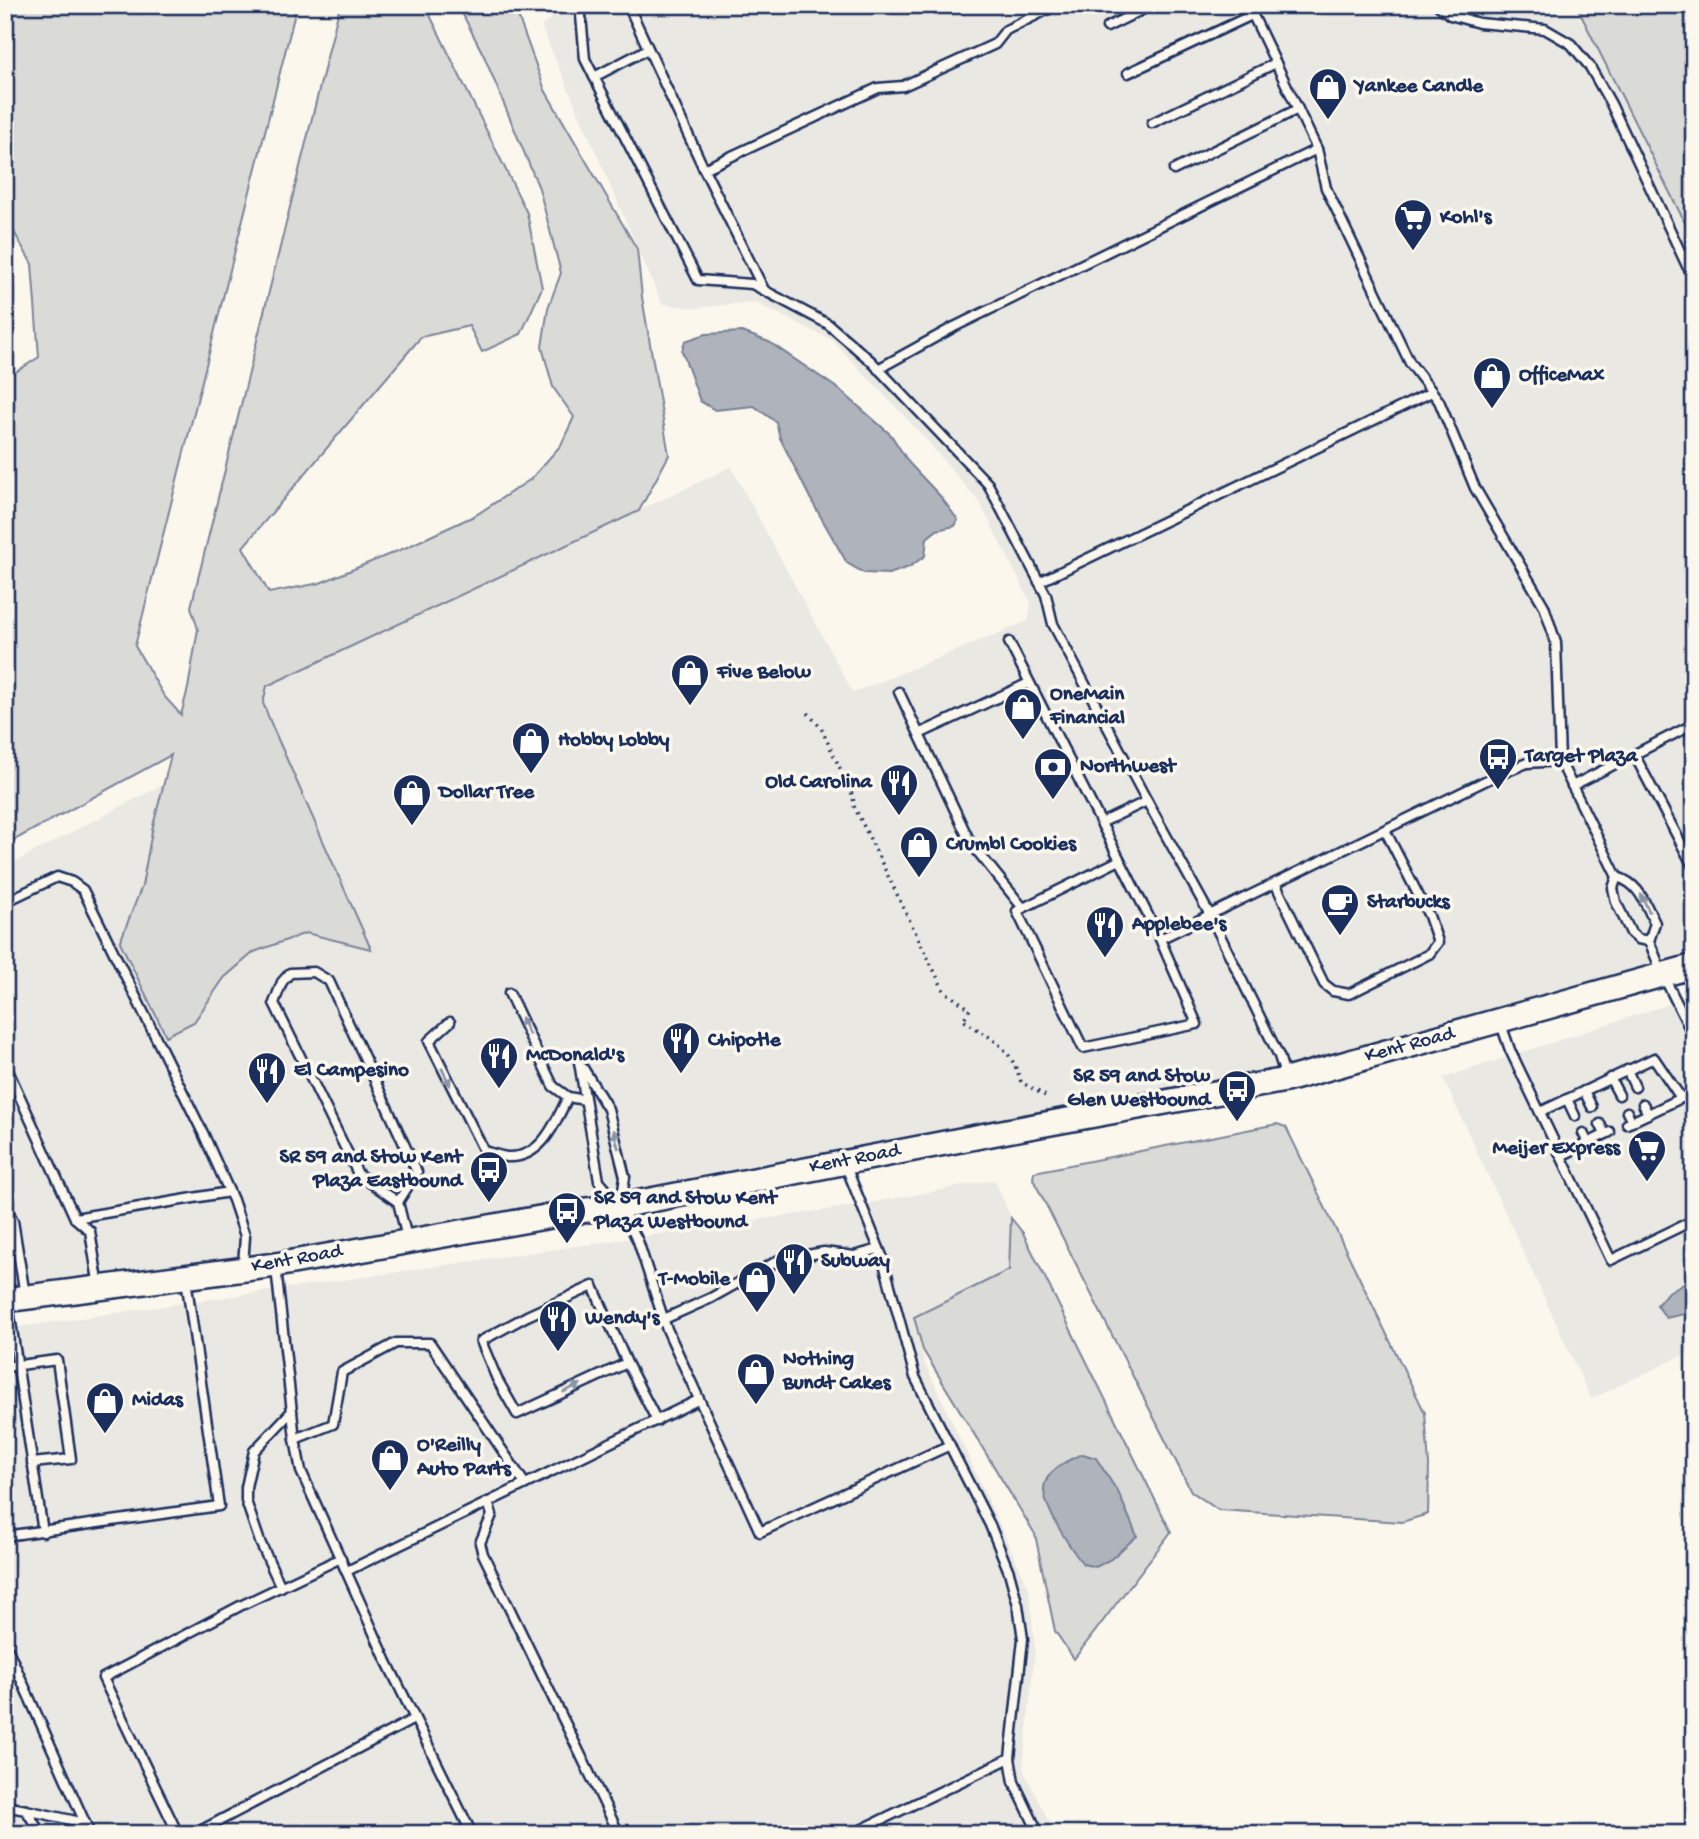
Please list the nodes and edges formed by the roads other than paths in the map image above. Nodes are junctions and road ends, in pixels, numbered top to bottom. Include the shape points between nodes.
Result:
1 (580, 5) edge
2 (628, 5) edge
3 (1057, 5) edge
4 (1152, 5) edge
5 (1248, 5) edge
6 (1438, 5) edge
7 (1252, 15) junction
8 (1107, 27) dead end
9 (649, 49) junction
10 (1276, 63) junction
11 (1128, 73) dead end
12 (594, 77) junction
13 (1298, 109) junction
14 (1152, 122) dead end
15 (1317, 149) junction
16 (704, 169) junction
17 (1174, 170) dead end
18 (1694, 275) edge
19 (764, 290) junction
20 (878, 369) junction
21 (1432, 392) junction
22 (1039, 582) junction
23 (1009, 642) dead end
24 (1029, 683) junction
25 (899, 692) dead end
26 (1694, 724) edge
27 (919, 734) junction
28 (1634, 754) junction
29 (1560, 761) junction
30 (1572, 786) junction
31 (1147, 801) junction
32 (1101, 823) junction
33 (1385, 830) junction
34 (1120, 860) junction
35 (1694, 868) edge
36 (1616, 877) junction
37 (1275, 883) junction
38 (5, 902) edge
39 (1023, 908) junction
40 (1210, 915) junction
41 (1160, 939) junction
42 (1649, 941) junction
43 (1694, 966) edge
44 (1663, 975) junction
45 (509, 993) dead end
46 (1500, 1021) junction
47 (450, 1022) dead end
48 (1694, 1037) edge
49 (5, 1064) edge
50 (1627, 1070) junction
51 (1610, 1078) junction
52 (1286, 1080) junction
53 (1635, 1087) dead end
54 (1584, 1091) junction
55 (1694, 1092) edge
56 (1619, 1095) dead end
57 (568, 1097) junction
58 (1681, 1098) junction
59 (1567, 1099) junction
60 (585, 1100) junction
61 (1643, 1104) dead end
62 (1592, 1107) dead end
63 (1540, 1112) junction
64 (1627, 1112) dead end
65 (1648, 1114) junction
66 (1575, 1116) dead end
67 (1600, 1124) dead end
68 (1583, 1133) dead end
69 (1588, 1143) junction
70 (1561, 1156) junction
71 (845, 1162) junction
72 (229, 1192) junction
73 (398, 1202) junction
74 (5, 1205) edge
75 (620, 1206) junction
76 (75, 1218) junction
77 (1694, 1220) edge
78 (10, 1232) edge
79 (408, 1241) junction
80 (879, 1249) junction
81 (276, 1265) junction
82 (243, 1269) junction
83 (186, 1277) junction
84 (99, 1288) junction
85 (13, 1300) edge
86 (663, 1319) junction
87 (627, 1363) junction
88 (17, 1365) junction
89 (5, 1367) edge
90 (698, 1401) junction
91 (292, 1411) junction
92 (657, 1421) junction
93 (295, 1439) junction
94 (950, 1445) junction
95 (32, 1463) junction
96 (525, 1484) junction
97 (488, 1502) junction
98 (43, 1532) junction
99 (5, 1536) edge
100 (341, 1558) junction
101 (346, 1571) junction
102 (281, 1587) junction
103 (5, 1643) edge
104 (414, 1719) junction
105 (1010, 1758) junction
106 (5, 1806) edge
107 (26, 1811) junction
108 (85, 1823) junction
109 (41, 1834) edge
110 (90, 1834) edge
111 (178, 1834) edge
112 (194, 1834) edge
113 (472, 1834) edge
114 (619, 1834) edge
115 (852, 1834) edge
116 (1039, 1834) edge

1 - 12 lane via 585,59
2 - 9 lane
3 - 16 lane via 1006,30 995,44 903,86 878,88
4 - 8 lane
5 - 7 lane
6 - 18 lane via 1450,15 1479,23 1545,29 1571,44 1611,104
7 - 10 lane
7 - 11 lane
9 - 12 lane
9 - 16 lane
10 - 13 lane
10 - 14 lane
12 - 19 lane via 698,280 752,284
13 - 15 lane
13 - 17 lane
15 - 20 lane
15 - 21 lane via 1326,188 1410,363
16 - 19 lane
19 - 20 lane via 828,324
20 - 22 lane via 988,484
21 - 22 lane
21 - 29 lane via 1475,488 1544,606 1556,643
22 - 31 lane via 1054,624
23 - 24 lane
24 - 27 lane
24 - 32 lane
25 - 27 lane
26 - 28 lane
27 - 39 lane via 970,842
28 - 30 lane
28 - 35 lane
29 - 30 lane
29 - 33 lane via 1527,763
30 - 36 lane
31 - 32 lane
31 - 40 lane
32 - 34 lane
33 - 37 lane
33 - 37 lane via 1438,942 1429,954 1349,994 1333,992 1324,985
34 - 39 lane
34 - 41 lane
36 - 42 lane via 1616,902 1631,933
42 -> 36 lane via 1655,923 1639,891
37 - 40 lane
38 - 72 lane via 57,877 83,890
39 - 41 lane via 1017,911 1083,1048 1197,1024
40 - 41 lane
40 - 52 lane via 1279,1056
42 - 44 lane
43 - 44 main road, Kent Road
44 - 46 main road, Kent Road
44 - 48 lane
57 -> 45 lane via 553,1086
46 - 52 main road, Kent Road
46 - 63 lane
47 -> 57 lane via 429,1041 484,1151 508,1157 532,1151 550,1135
49 - 76 lane
50 - 51 lane
50 - 53 lane
50 - 58 lane via 1654,1058
51 - 54 lane
51 - 56 lane
52 - 71 main road, Kent Road
54 - 59 lane
54 - 62 lane
55 - 58 lane
57 - 60 lane
58 - 65 lane
59 - 63 lane
59 - 66 lane
60 - 75 lane via 599,1181
75 -> 60 lane via 625,1177 608,1109 579,1062
61 - 65 lane
63 - 70 lane
64 - 65 lane via 1630,1123
67 - 69 lane via 1608,1133
68 - 69 lane
69 - 70 lane
70 - 77 lane via 1611,1260
71 - 75 main road, Kent Road
71 - 80 lane
72 - 76 lane
72 - 82 lane via 245,1236
73 - 73 lane via 417,1172 329,981 314,972 290,973 274,1003 358,1174
73 - 79 lane
74 - 78 lane via 13,1221
75 - 79 main road, Kent Road
75 - 86 lane via 638,1241
76 - 84 lane via 90,1231
78 - 85 lane
79 - 81 main road, Kent Road
80 - 86 lane via 854,1256 824,1252 779,1260
80 - 94 lane via 915,1377
81 - 82 main road, Kent Road
81 - 91 lane
82 - 83 main road, Kent Road
83 - 84 main road, Kent Road
83 - 98 lane via 219,1506
84 - 85 main road, Kent Road
85 - 88 lane
86 - 90 lane
87 -> 87 lane via 593,1286 481,1341 517,1414
87 - 92 lane
88 - 89 lane
88 - 95 lane
88 - 95 lane via 57,1360 71,1459
90 - 92 lane
90 - 94 lane via 760,1532
91 - 93 lane
91 - 102 lane via 254,1451 246,1487 260,1542
92 - 96 lane
93 - 96 lane via 333,1424 342,1372 396,1343 430,1343
93 - 100 lane via 301,1471
94 - 105 lane via 990,1525 1018,1605 1023,1640
95 - 98 lane
96 - 97 lane
97 - 101 lane
97 - 114 lane via 492,1515 480,1542 484,1554
98 - 99 lane
100 - 101 lane
100 - 102 lane
101 - 104 lane
102 - 111 lane via 103,1678
103 - 108 lane
104 - 112 lane
104 - 113 lane
105 - 115 lane
105 - 116 lane via 1014,1782
106 - 107 lane
107 - 108 lane
107 - 109 lane
108 - 110 lane

